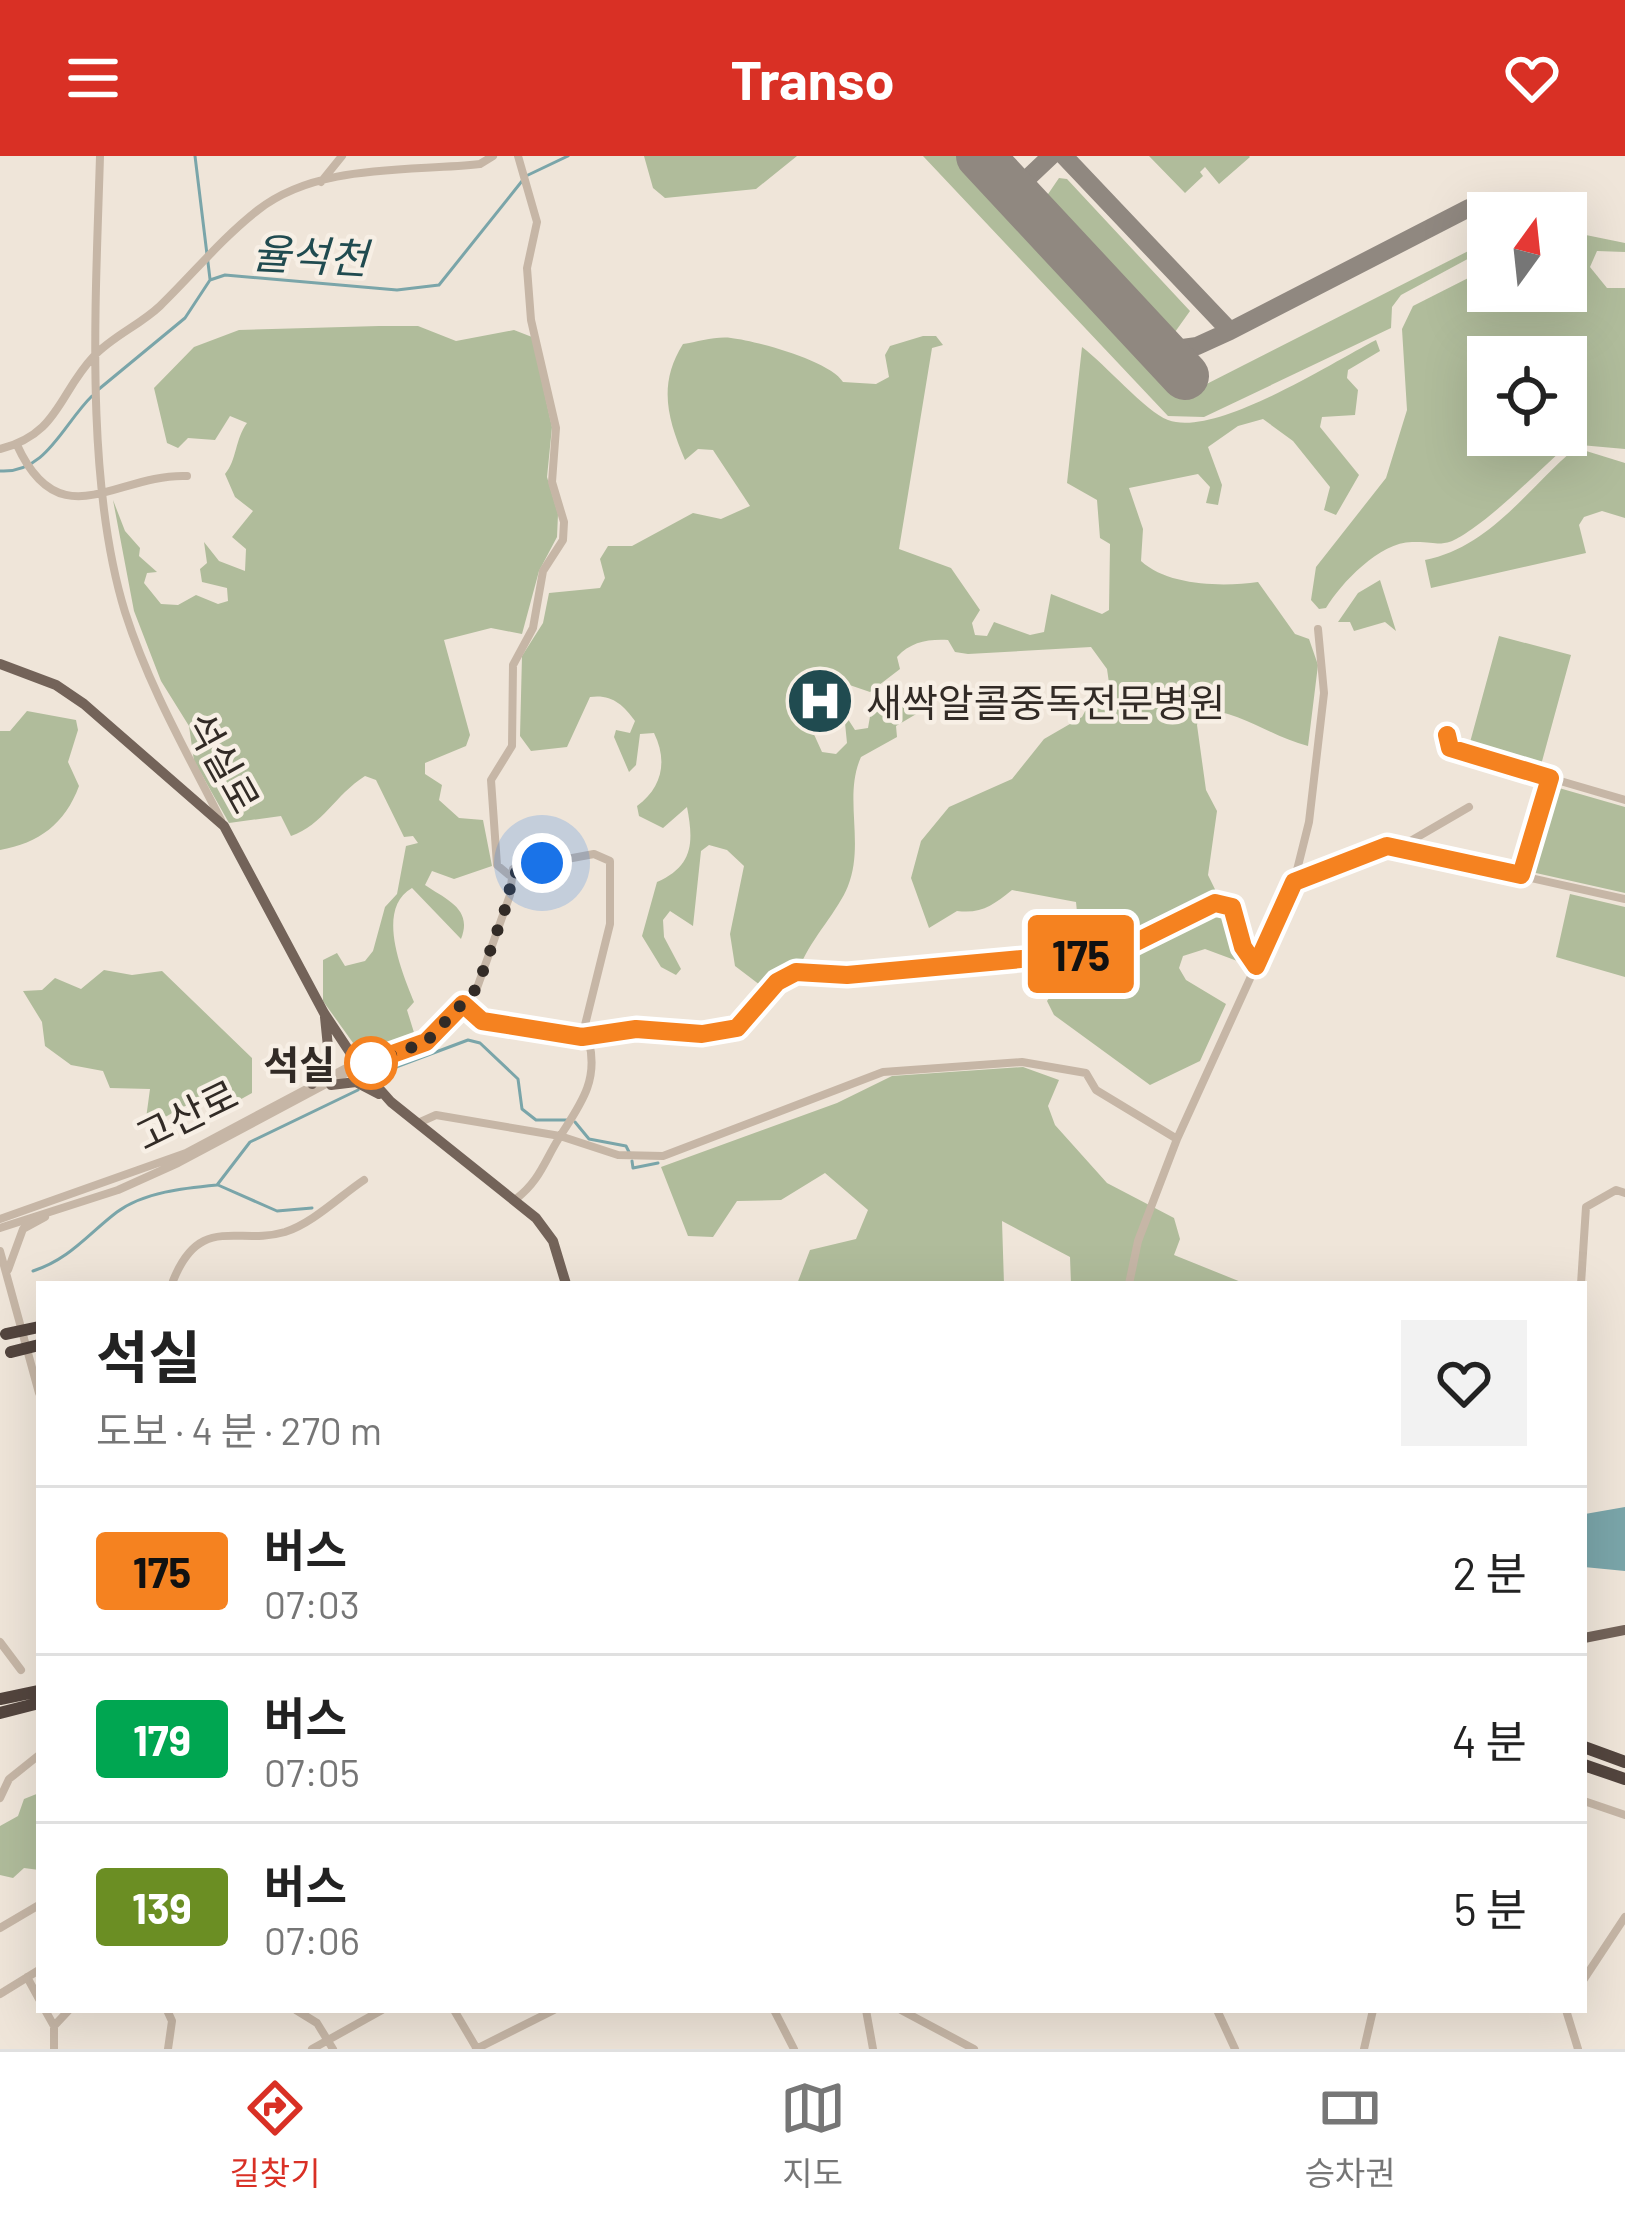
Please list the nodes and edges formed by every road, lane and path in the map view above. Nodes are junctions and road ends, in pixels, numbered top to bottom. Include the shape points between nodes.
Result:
1 (100, 156) edge
2 (342, 156) edge
3 (493, 156) edge
4 (518, 156) edge
5 (320, 183) junction
6 (94, 360) junction
7 (18, 448) junction
8 (0, 449) edge
9 (187, 476) dead end
10 (105, 495) junction
11 (1318, 629) dead end
12 (0, 664) edge
13 (1447, 735) dead end
14 (1550, 778) junction
15 (204, 799) junction
16 (1625, 800) edge
17 (1469, 808) dead end
18 (1401, 847) junction
19 (509, 875) junction
20 (1521, 875) junction
21 (1294, 882) junction
22 (1625, 899) edge
23 (1256, 966) junction
24 (463, 1004) junction
25 (324, 1013) junction
26 (582, 1037) junction
27 (359, 1066) junction
28 (312, 1084) junction
29 (331, 1084) junction
30 (391, 1102) junction
31 (418, 1123) junction
32 (560, 1136) junction
33 (1177, 1139) junction
34 (364, 1180) dead end
35 (1625, 1193) edge
36 (516, 1199) junction
37 (59, 1209) junction
38 (0, 1223) edge
39 (0, 1255) edge
40 (8, 1271) junction
41 (173, 1281) dead end
42 (565, 1281) edge
43 (1130, 1281) edge
44 (1581, 1281) edge
45 (36, 1328) edge
46 (3, 1335) edge
47 (36, 1347) edge
48 (6, 1353) edge
49 (36, 1381) edge
50 (1625, 1630) edge
51 (1587, 1637) edge
52 (0, 1642) edge
53 (21, 1670) dead end
54 (36, 1690) edge
55 (3, 1699) edge
56 (36, 1703) edge
57 (0, 1713) edge
58 (1587, 1748) edge
59 (36, 1757) edge
60 (1625, 1762) edge
61 (1587, 1766) edge
62 (1625, 1779) edge
63 (0, 1798) edge
64 (1587, 1802) edge
65 (1625, 1815) edge
66 (36, 1907) edge
67 (1625, 1916) edge
68 (0, 1928) edge
69 (1623, 1930) edge
70 (36, 1972) edge
71 (1587, 1974) edge
72 (27, 1976) junction
73 (36, 1993) edge
74 (0, 1994) edge
75 (47, 2013) edge
76 (66, 2013) edge
77 (168, 2013) edge
78 (300, 2013) edge
79 (376, 2013) edge
80 (456, 2013) edge
81 (548, 2013) edge
82 (776, 2013) edge
83 (867, 2013) edge
84 (907, 2013) edge
85 (1217, 2013) edge
86 (1372, 2013) edge
87 (1567, 2013) edge
88 (54, 2026) junction
89 (329, 2038) junction
90 (54, 2049) edge
91 (168, 2049) edge
92 (313, 2049) edge
93 (333, 2049) edge
94 (476, 2049) edge
95 (794, 2049) edge
96 (873, 2049) edge
97 (974, 2049) edge
98 (1235, 2049) edge
99 (1364, 2049) edge
100 (1578, 2049) edge

1 - 6 street, 석실로
2 - 5 street
3 - 5 street
4 - 19 street via 537,222 527,268 531,320 556,428 552,482 564,522 563,540 543,572 533,628 513,664 512,746 490,780 497,865
5 - 6 street via 261,207
6 - 7 street via 40,433
6 - 10 street, 석실로
7 - 8 street
7 - 10 street via 60,495
9 - 10 street via 159,475
10 - 15 street, 석실로 via 124,608
11 - 21 street via 1324,693
12 - 15 main road via 56,685
13 - 14 street via 1450,748
14 - 16 street
14 - 20 street
15 - 25 main road, 석실로
17 - 18 street
18 - 20 street
18 - 21 street
19 - 24 street via 510,895 477,988
19 - 26 street via 594,854 610,861 610,924
20 - 22 street
21 - 23 street
23 - 26 street via 1232,907 1215,903 1120,950 847,975 796,972 737,1028
23 - 33 street
24 - 26 street via 482,1021
24 - 27 street via 426,1042
25 - 27 main road, 석실로
25 - 28 main road via 328,1057
26 - 32 street via 595,1063 585,1099
27 - 28 street, 고산로
27 - 29 street, 고산로
27 - 30 main road, 석실로
28 - 38 street, 고산로 via 185,1153
29 - 30 main road via 356,1082
29 - 37 street, 고산로 via 178,1163
30 - 31 main road, 석실로
31 - 32 street via 436,1115
31 - 36 main road, 석실로
32 - 33 street via 618,1155 663,1156 884,1072 1022,1062 1086,1073 1096,1090
32 - 36 street via 539,1180
33 - 43 street
34 - 41 street via 284,1232 233,1232 202,1243
35 - 44 street via 1586,1207
36 - 42 main road, 석실로 via 553,1240
37 - 38 street, 고산로
37 - 40 street via 23,1229
39 - 40 street
40 - 49 street
45 - 46 highway, bridge
47 - 48 highway, bridge
50 - 51 main road
52 - 53 street
54 - 55 highway
56 - 57 highway
58 - 60 highway
59 - 63 street
61 - 62 highway
64 - 65 street
66 - 68 street
67 - 69 street
69 - 71 street
70 - 72 street
72 - 73 street
72 - 74 street
75 - 88 street
76 - 88 street
77 - 91 street
78 - 89 street
79 - 89 street
80 - 94 street
81 - 94 street
82 - 95 street
83 - 96 street
84 - 97 street
85 - 98 street
86 - 99 street
87 - 100 street
88 - 90 street
89 - 92 street
89 - 93 street

